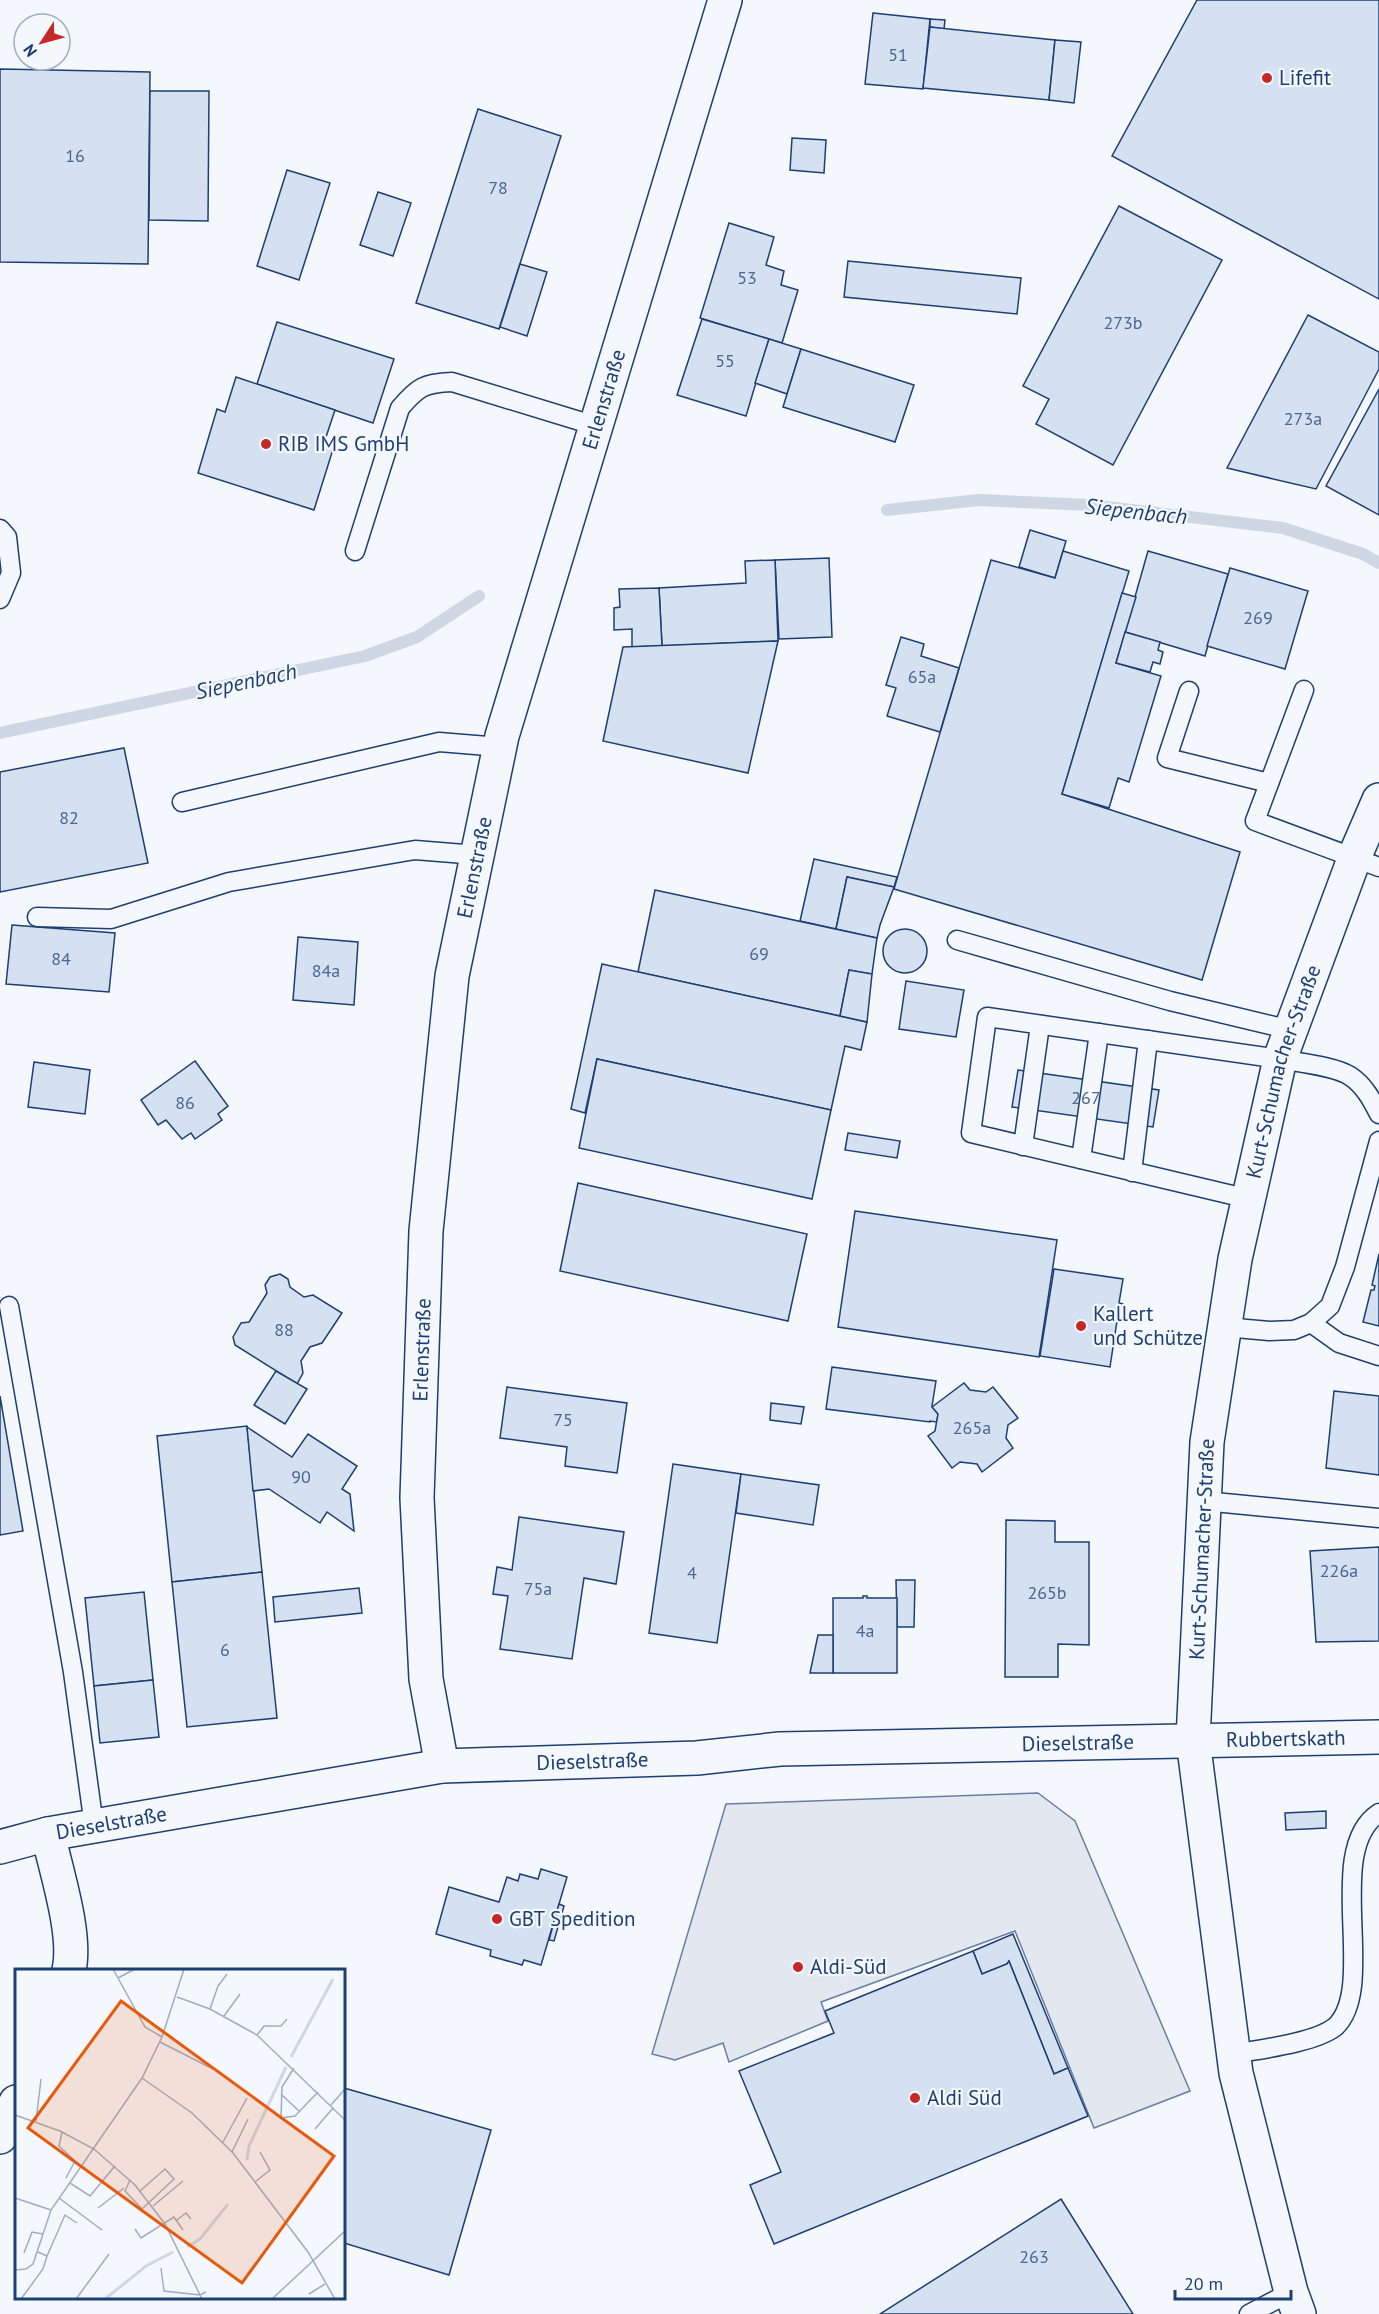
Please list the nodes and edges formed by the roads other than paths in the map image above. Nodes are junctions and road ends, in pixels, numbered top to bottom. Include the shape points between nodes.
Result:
1 (725, 0) edge
2 (596, 426) junction
3 (0, 529) edge
4 (355, 551) dead end
5 (0, 599) edge
6 (1304, 690) dead end
7 (1189, 691) dead end
8 (500, 747) junction
9 (1269, 783) junction
10 (1379, 800) edge
11 (182, 802) dead end
12 (477, 855) junction
13 (1367, 862) edge
14 (37, 917) dead end
15 (957, 940) dead end
16 (1040, 1025) junction
17 (1099, 1033) junction
18 (1148, 1040) junction
19 (1286, 1044) junction
20 (1379, 1114) edge
21 (1379, 1141) edge
22 (1023, 1146) junction
23 (1081, 1159) junction
24 (1132, 1172) junction
25 (1249, 1199) junction
26 (9, 1306) dead end
27 (1311, 1323) junction
28 (1225, 1327) junction
29 (1379, 1356) edge
30 (1204, 1501) junction
31 (1379, 1518) edge
32 (1379, 1737) edge
33 (1193, 1740) junction
34 (442, 1766) junction
35 (1379, 1813) edge
36 (94, 1826) junction
37 (48, 1834) junction
38 (0, 1847) edge
39 (69, 1969) edge
40 (1234, 2054) junction
41 (15, 2104) edge
42 (0, 2136) edge
43 (1295, 2303) edge
44 (1249, 2314) edge

1 - 2 street, Erlenstraße
2 - 4 lane via 452,382 431,383 400,408
2 - 8 street, Erlenstraße
3 - 5 lane via 7,537 11,573
6 - 9 lane
7 - 9 lane via 1167,758
8 - 11 lane via 438,742
8 - 12 street, Erlenstraße
9 - 13 lane via 1255,821
10 - 13 street, Kurt-Schumacher-Straße
12 - 14 lane via 415,850 229,882 111,919
12 - 34 street, Erlenstraße via 452,976 425,1243 417,1498 426,1679
13 - 19 street, Kurt-Schumacher-Straße
15 - 19 lane via 1170,1001
16 - 17 lane
16 - 22 lane
16 - 22 lane via 987,1017 972,1122 971,1133
17 - 18 lane
17 - 23 lane
18 - 19 lane
18 - 24 lane
19 - 20 lane via 1326,1068 1350,1076 1369,1095
19 - 25 street, Kurt-Schumacher-Straße
21 - 27 lane via 1345,1267 1330,1306
22 - 23 lane
23 - 24 lane
24 - 25 lane
25 - 28 street, Kurt-Schumacher-Straße
26 - 36 lane via 73,1672
27 - 28 lane via 1294,1330
27 - 29 lane via 1339,1343
28 - 30 street, Kurt-Schumacher-Straße via 1207,1442
30 - 31 lane
30 - 33 street, Kurt-Schumacher-Straße
32 - 33 street, Rubbertskath
33 - 34 street, Dieselstraße via 780,1749 697,1758
33 - 40 street, Kurt-Schumacher-Straße
34 - 36 street, Dieselstraße
35 - 40 lane via 1360,1833 1354,1853 1356,1970 1351,2006 1336,2026 1318,2037
36 - 37 street, Dieselstraße
37 - 38 street, Dieselstraße
37 - 39 street via 72,1956
40 - 43 street, Kurt-Schumacher-Straße
41 - 42 street
43 - 44 lane

